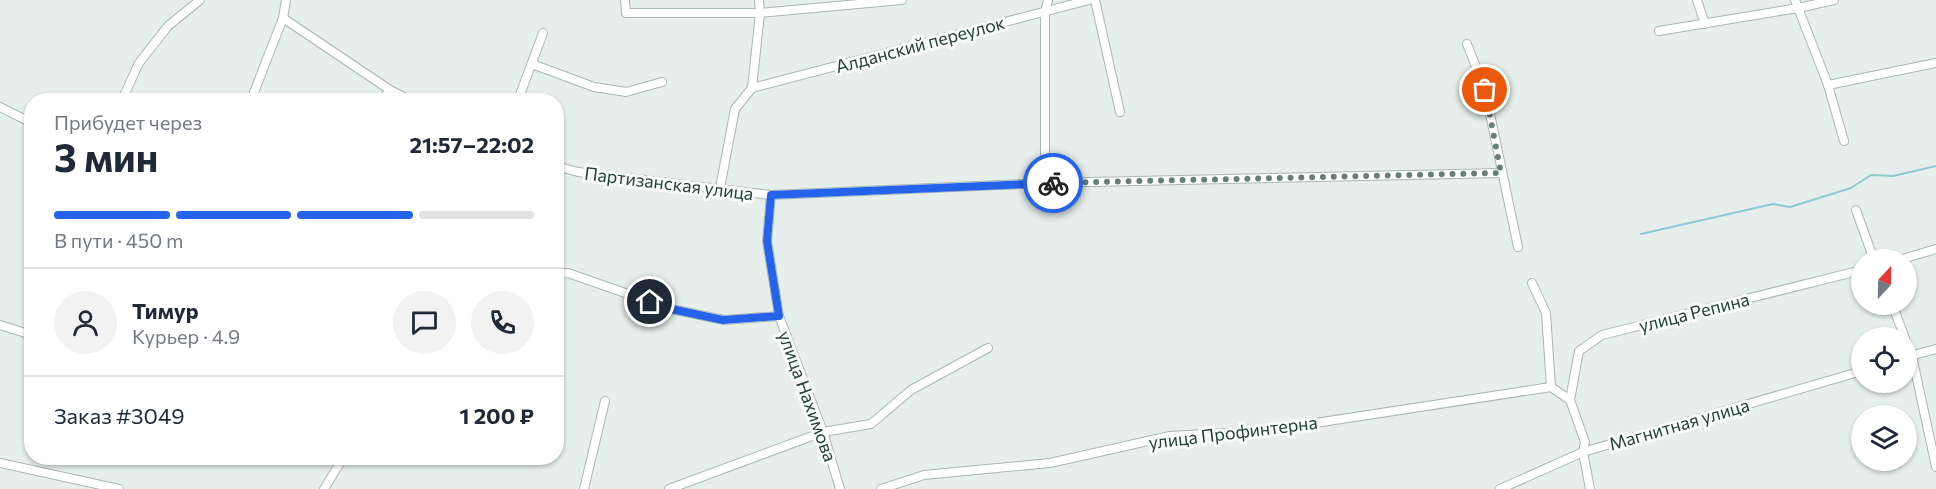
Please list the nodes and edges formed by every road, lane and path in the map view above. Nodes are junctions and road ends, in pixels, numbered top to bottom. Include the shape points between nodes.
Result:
1 (200, 0) edge
2 (286, 0) edge
3 (625, 0) edge
4 (759, 0) edge
5 (902, 0) edge
6 (1048, 0) edge
7 (1089, 0) edge
8 (1095, 0) edge
9 (1697, 0) edge
10 (1834, 0) edge
11 (1797, 4) edge
12 (1045, 12) junction
13 (760, 13) junction
14 (283, 18) junction
15 (1704, 24) junction
16 (1659, 31) dead end
17 (543, 33) dead end
18 (1467, 44) dead end
19 (1936, 63) edge
20 (532, 64) junction
21 (662, 82) dead end
22 (1828, 85) junction
23 (752, 88) junction
24 (390, 90) junction
25 (125, 93) edge
26 (254, 93) edge
27 (388, 93) edge
28 (396, 93) edge
29 (521, 93) edge
30 (0, 107) edge
31 (1120, 112) dead end
32 (24, 119) edge
33 (1844, 141) dead end
34 (564, 168) edge
35 (1501, 173) junction
36 (1045, 183) junction
37 (720, 188) junction
38 (771, 195) junction
39 (1856, 210) dead end
40 (1518, 247) dead end
41 (1870, 249) edge
42 (1936, 249) edge
43 (1917, 255) edge
44 (564, 273) edge
45 (1851, 273) edge
46 (1532, 282) dead end
47 (779, 316) junction
48 (0, 326) edge
49 (24, 333) edge
50 (987, 348) dead end
51 (1936, 349) edge
52 (1917, 355) edge
53 (1851, 373) edge
54 (1551, 387) junction
55 (1917, 390) edge
56 (1570, 400) junction
57 (605, 401) dead end
58 (823, 432) junction
59 (1583, 452) junction
60 (0, 463) edge
61 (338, 467) edge
62 (1936, 467) edge
63 (102, 487) edge
64 (119, 489) edge
65 (324, 489) edge
66 (584, 489) edge
67 (669, 489) edge
68 (840, 489) edge
69 (881, 489) edge
70 (1500, 489) edge
71 (1590, 489) edge

1 - 25 street via 168,26 139,63
2 - 14 street
3 - 13 street via 626,12
4 - 13 street
5 - 13 street
6 - 12 street
7 - 12 street, Алданский переулок
8 - 31 street
9 - 15 street
10 - 11 street
11 - 15 street
11 - 22 street
12 - 23 street, Алданский переулок
12 - 36 street
13 - 23 street
14 - 24 street
14 - 26 street
15 - 16 street
17 - 20 street
18 - 35 street via 1485,90
19 - 22 street
20 - 21 street via 594,87 626,92
20 - 29 street
22 - 33 street
23 - 37 street via 735,109
24 - 27 street
24 - 28 street
30 - 32 street
34 - 37 street, Партизанская улица
35 - 36 street, Партизанская улица
35 - 40 street
36 - 38 street, Партизанская улица
37 - 38 street, Партизанская улица
38 - 47 street, улица Нахимова via 767,241
39 - 41 street
42 - 43 street
44 - 47 street via 671,309 723,320
45 - 56 street, улица Репина via 1602,334 1579,351
46 - 54 street via 1546,313
47 - 58 street, улица Нахимова
48 - 49 street
50 - 58 street via 911,390 871,423
51 - 52 street
53 - 59 street, Магнитная улица
54 - 56 street
54 - 69 street, улица Профинтерна via 1263,430 1170,436 1050,463 924,475
55 - 62 street
56 - 59 street via 1585,442
57 - 66 street
58 - 67 street
58 - 68 street, улица Нахимова
59 - 70 street, Магнитная улица
59 - 71 street
60 - 63 street
61 - 65 street
63 - 64 street

